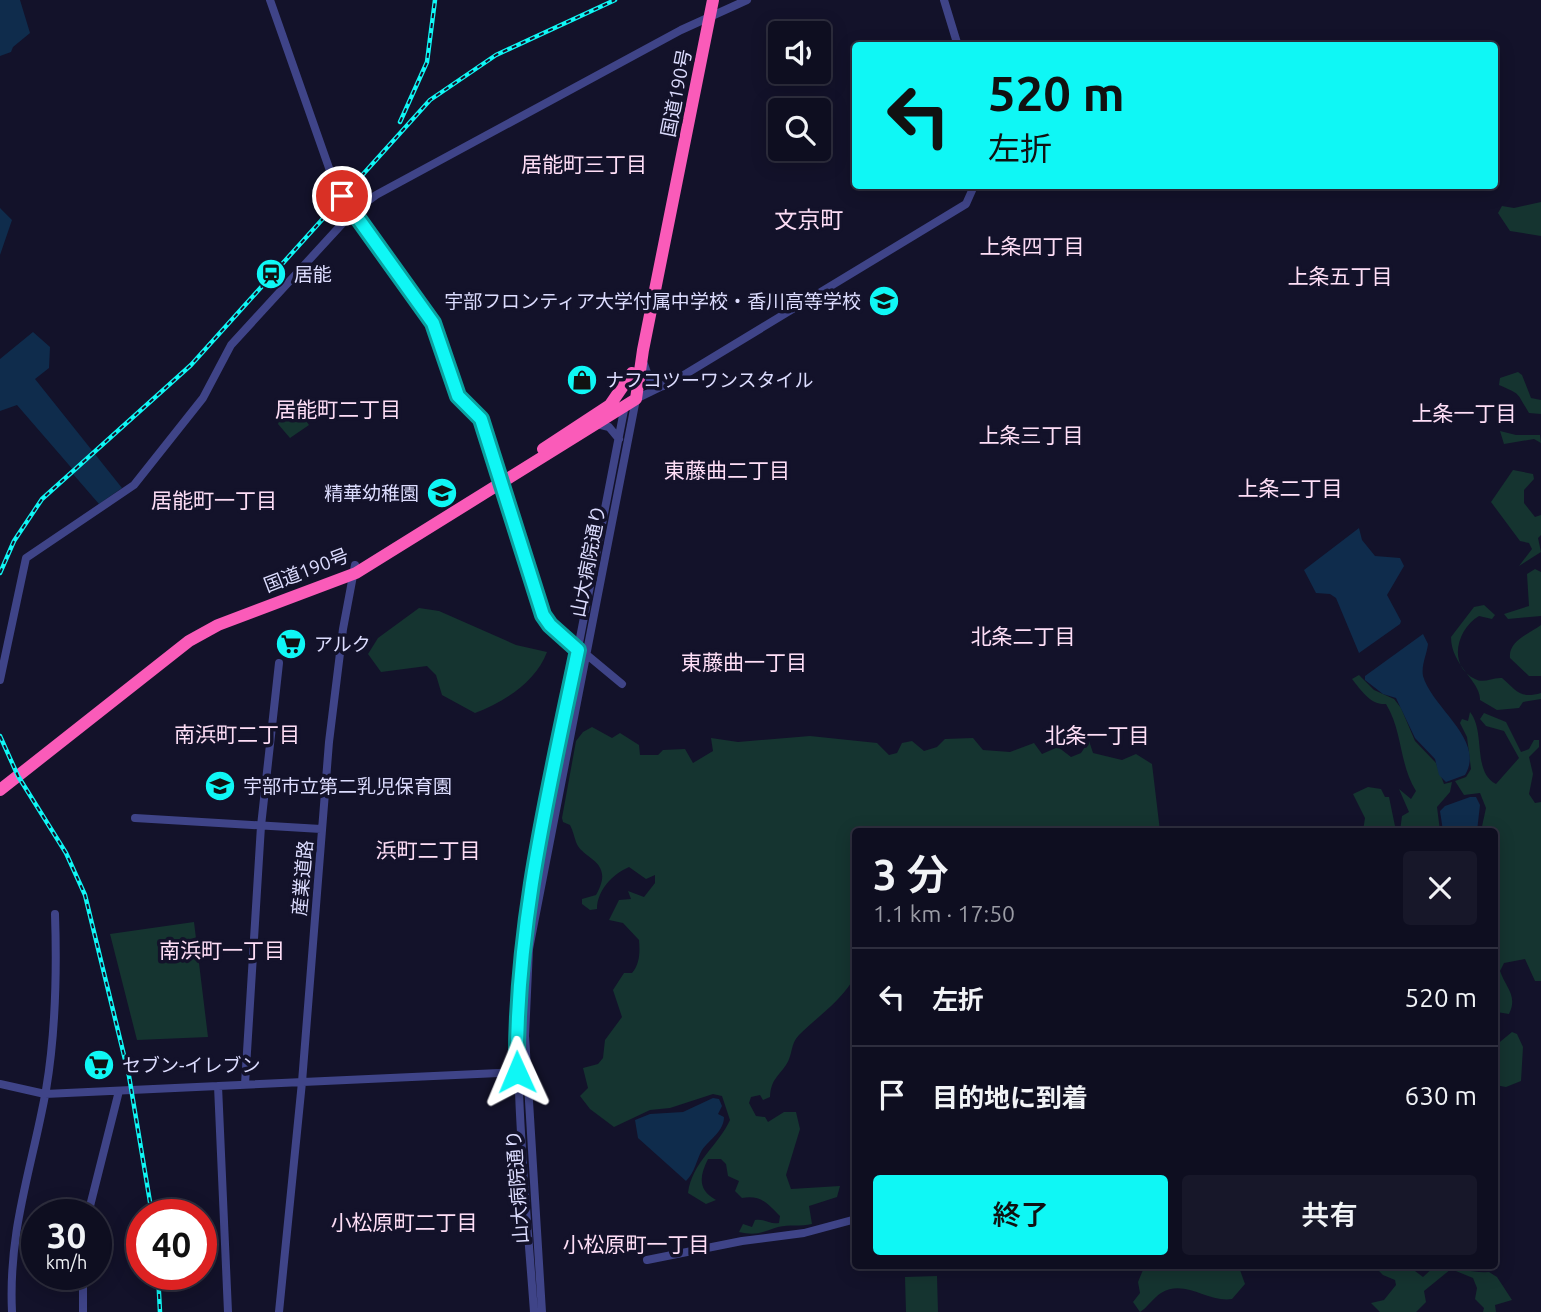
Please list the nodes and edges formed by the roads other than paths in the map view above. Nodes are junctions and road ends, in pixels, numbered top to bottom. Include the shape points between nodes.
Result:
1 (270, 0) edge
2 (747, 0) edge
3 (944, 0) edge
4 (710, 6) edge
5 (705, 30) junction
6 (957, 42) edge
7 (973, 189) edge
8 (353, 212) junction
9 (643, 350) junction
10 (632, 373) junction
11 (663, 386) junction
12 (629, 403) junction
13 (597, 424) junction
14 (619, 439) junction
15 (551, 444) junction
16 (500, 480) junction
17 (355, 569) junction
18 (578, 650) junction
19 (586, 656) junction
20 (279, 663) dead end
21 (0, 680) edge
22 (622, 684) dead end
23 (0, 780) edge
24 (0, 790) edge
25 (135, 818) dead end
26 (261, 826) junction
27 (321, 829) junction
28 (55, 914) dead end
29 (521, 1072) junction
30 (302, 1083) junction
31 (0, 1084) edge
32 (245, 1084) junction
33 (218, 1086) junction
34 (119, 1091) junction
35 (45, 1094) junction
36 (92, 1199) edge
37 (852, 1220) edge
38 (647, 1260) dead end
39 (83, 1290) edge
40 (12, 1312) edge
41 (83, 1312) edge
42 (228, 1312) edge
43 (279, 1312) edge
44 (534, 1312) edge
45 (542, 1312) edge

1 - 8 street via 331,176
2 - 8 street via 681,30 385,190
3 - 6 street
4 - 5 highway, 国道190号
5 - 9 highway, 国道190号
5 - 10 highway, 国道190号
7 - 11 street via 966,204
8 - 16 street via 433,323 458,396 481,419
8 - 21 street via 231,345 203,398 134,485 26,558
9 - 11 street via 646,374
9 - 12 highway, 国道190号
10 - 12 highway, 国道190号
10 - 15 highway, 国道190号 via 610,405
11 - 12 street
12 - 13 highway, 国道190号
12 - 14 street, 山大病院通り
12 - 15 highway, 国道190号
12 - 19 street, 山大病院通り
13 - 14 street via 609,427
13 - 16 highway, 国道190号
14 - 18 street, 山大病院通り
15 - 16 highway, 国道190号
16 - 17 highway, 国道190号
16 - 18 street via 543,615
17 - 23 highway, 国道190号 via 241,607 196,628
17 - 24 highway, 国道190号 via 188,641
17 - 27 street, 産業道路 via 343,629
18 - 19 street
18 - 29 street, 山大病院通り via 522,938 516,1018
19 - 22 street
19 - 29 street, 山大病院通り via 529,948
20 - 26 street
25 - 26 street
26 - 27 street
26 - 32 street
27 - 30 street, 産業道路
28 - 35 street via 56,1014
29 - 30 street
29 - 44 street, 山大病院通り
29 - 45 street, 山大病院通り
30 - 32 street
30 - 43 street, 産業道路
31 - 35 street
32 - 33 street
33 - 34 street
33 - 42 street
34 - 35 street
34 - 36 street
35 - 40 street via 13,1235
37 - 38 street via 804,1233
39 - 41 street

